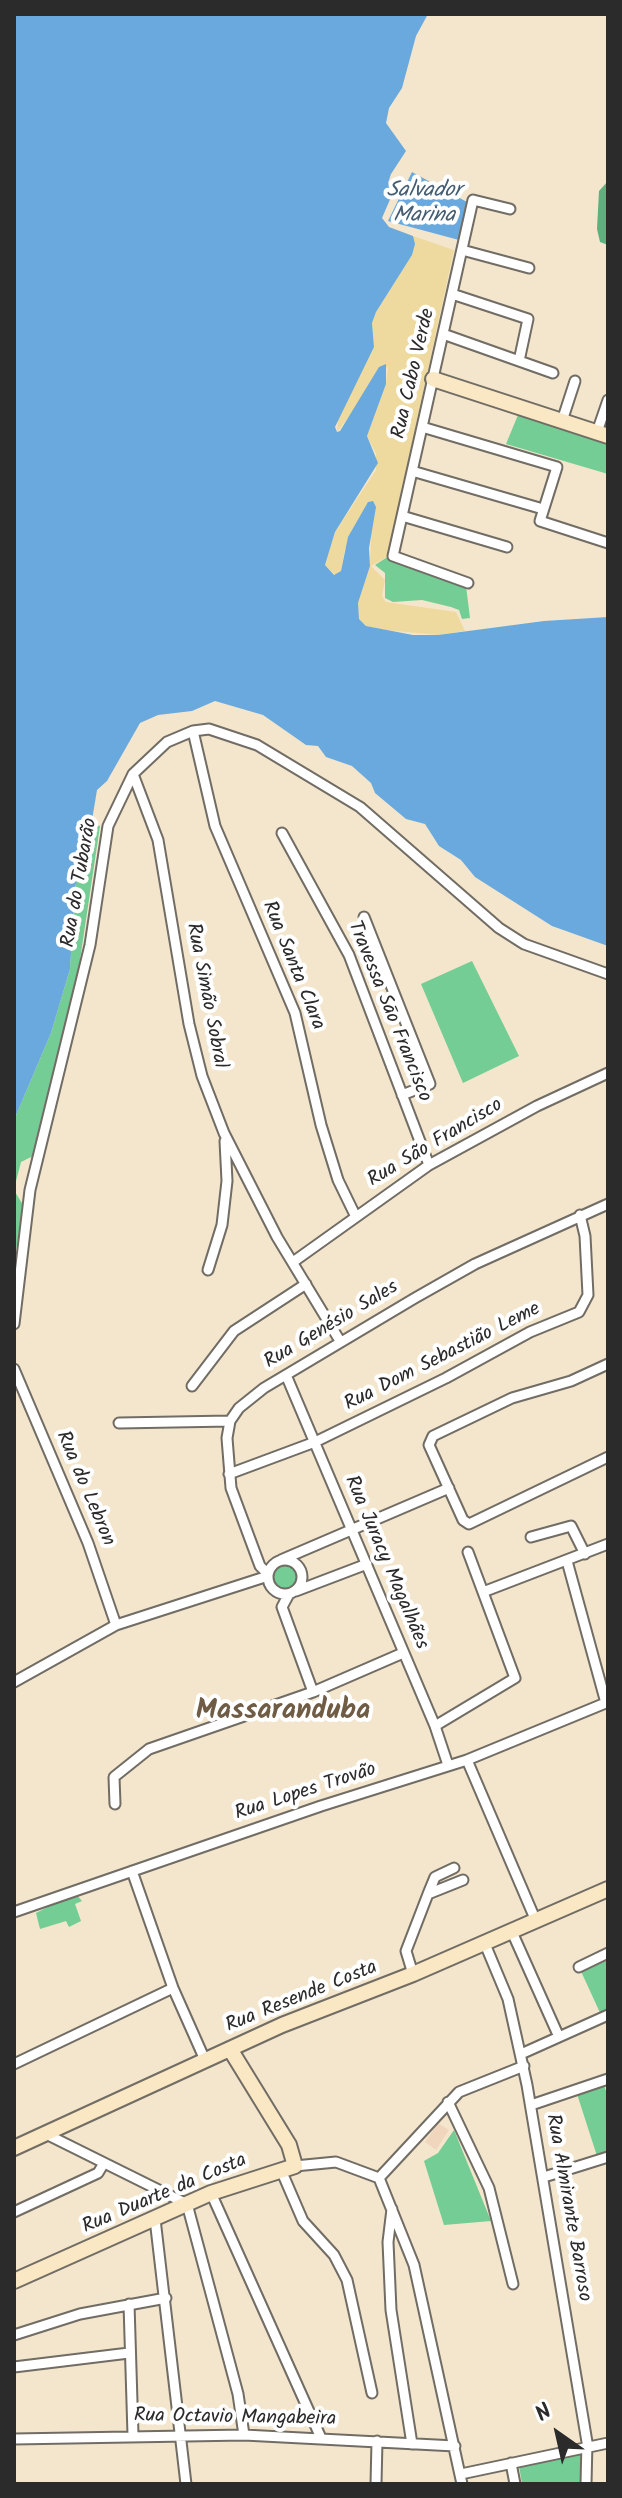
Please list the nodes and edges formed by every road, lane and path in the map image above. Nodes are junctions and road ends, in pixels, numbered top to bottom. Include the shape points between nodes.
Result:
1 (510, 209) dead end
2 (462, 250) junction
3 (529, 268) dead end
4 (452, 294) junction
5 (443, 334) junction
6 (519, 361) junction
7 (553, 373) dead end
8 (433, 379) junction
9 (575, 381) dead end
10 (608, 400) edge
11 (562, 421) junction
12 (422, 427) junction
13 (603, 434) edge
14 (412, 471) junction
15 (543, 509) junction
16 (402, 516) junction
17 (607, 539) edge
18 (507, 547) dead end
19 (468, 583) dead end
20 (193, 731) junction
21 (133, 774) junction
22 (282, 833) dead end
23 (364, 917) dead end
24 (608, 974) edge
25 (608, 1073) edge
26 (402, 1095) junction
27 (224, 1133) junction
28 (429, 1165) junction
29 (608, 1204) edge
30 (355, 1215) junction
31 (580, 1215) junction
32 (293, 1262) junction
33 (208, 1270) dead end
34 (16, 1275) edge
35 (306, 1284) junction
36 (14, 1324) edge
37 (340, 1341) junction
38 (608, 1364) edge
39 (14, 1369) edge
40 (286, 1375) junction
41 (192, 1386) dead end
42 (230, 1421) junction
43 (119, 1423) dead end
44 (315, 1442) junction
45 (608, 1457) edge
46 (229, 1474) junction
47 (449, 1488) junction
48 (351, 1529) junction
49 (531, 1537) dead end
50 (608, 1544) edge
51 (468, 1552) dead end
52 (585, 1554) junction
53 (281, 1560) junction
54 (567, 1561) junction
55 (367, 1564) junction
56 (269, 1579) junction
57 (483, 1592) junction
58 (288, 1596) junction
59 (116, 1625) junction
60 (403, 1653) junction
61 (18, 1676) edge
62 (313, 1692) junction
63 (607, 1702) edge
64 (435, 1726) junction
65 (467, 1760) junction
66 (448, 1765) junction
67 (115, 1804) dead end
68 (454, 1868) dead end
69 (132, 1871) junction
70 (463, 1880) dead end
71 (608, 1889) edge
72 (428, 1894) junction
73 (14, 1912) edge
74 (536, 1921) junction
75 (512, 1932) junction
76 (485, 1944) junction
77 (608, 1953) edge
78 (579, 1967) dead end
79 (413, 1974) junction
80 (173, 1988) junction
81 (608, 2015) edge
82 (559, 2037) junction
83 (230, 2049) junction
84 (521, 2054) junction
85 (205, 2060) junction
86 (14, 2064) edge
87 (524, 2066) junction
88 (608, 2079) edge
89 (448, 2102) junction
90 (531, 2105) junction
91 (46, 2134) junction
92 (14, 2148) edge
93 (608, 2157) edge
94 (104, 2163) junction
95 (288, 2168) junction
96 (544, 2177) junction
97 (379, 2178) junction
98 (211, 2193) junction
99 (187, 2204) junction
100 (393, 2207) junction
101 (14, 2212) edge
102 (155, 2219) junction
103 (14, 2281) edge
104 (513, 2284) dead end
105 (166, 2298) junction
106 (129, 2304) junction
107 (14, 2335) edge
108 (129, 2353) junction
109 (14, 2367) edge
110 (372, 2393) dead end
111 (133, 2435) junction
112 (179, 2435) junction
113 (244, 2435) junction
114 (321, 2438) junction
115 (14, 2439) edge
116 (377, 2441) junction
117 (608, 2443) edge
118 (412, 2444) junction
119 (455, 2446) junction
120 (587, 2447) junction
121 (511, 2463) junction
122 (461, 2479) edge
123 (186, 2484) edge
124 (376, 2484) edge
125 (515, 2484) edge
126 (586, 2484) edge

1 - 2 street, Rua Cabo Verde via 473,200
2 - 3 street
2 - 4 street, Rua Cabo Verde
4 - 5 street, Rua Cabo Verde
4 - 6 street via 528,319
5 - 6 street
5 - 8 street, Rua Cabo Verde
6 - 7 street
8 - 11 main road
8 - 12 street, Rua Cabo Verde
9 - 11 street
10 - 13 street
11 - 13 main road
12 - 14 street, Rua Cabo Verde
12 - 15 street via 557,467
14 - 15 street
14 - 16 street, Rua Cabo Verde
15 - 17 street via 540,521
16 - 18 street
16 - 19 street, Rua Cabo Verde via 393,556
20 - 21 street, Rua do Tubarão via 167,742
20 - 24 street via 209,729 244,739 310,774 360,807 499,928 524,944
20 - 30 street, Rua Santa Clara via 215,826 295,1013 321,1125
21 - 27 street, Rua Simão Sobral via 158,840 195,1053
21 - 34 street, Rua do Tubarão via 108,826 90,945 30,1190
22 - 26 street, Travessa Sāo Francisco via 349,955
23 - 26 street via 430,1084
25 - 28 street, Rua São Francisco
26 - 28 street, Travessa Sāo Francisco
27 - 32 street, Rua Simão Sobral
27 - 33 street via 224,1208
28 - 30 street, Rua São Francisco
29 - 31 street, Rua Genésio Sales
30 - 32 street, Rua São Francisco
31 - 37 street, Rua Genésio Sales via 475,1264
31 - 44 street, Rua Dom Sebastião Leme via 587,1255 584,1308
32 - 35 street, Rua Simão Sobral
34 - 36 street, Rua do Tubarão
35 - 37 street, Rua Simão Sobral
35 - 41 street via 234,1331
37 - 40 street, Rua Genésio Sales
38 - 47 street via 571,1381 523,1393 433,1436 429,1445
39 - 59 street, Rua do Lebron via 88,1543
40 - 42 street, Rua Genésio Sales via 251,1397
40 - 44 street, Rua Juracy Magalhães
42 - 43 street
42 - 46 street
44 - 46 street, Rua Dom Sebastião Leme
44 - 48 street, Rua Juracy Magalhães
45 - 47 street via 474,1523 463,1520
46 - 56 street via 238,1512
47 - 48 street
48 - 53 street
48 - 55 street, Rua Juracy Magalhães
49 - 52 street via 571,1526
50 - 52 street
51 - 57 street
52 - 54 street
53 - 56 street
53 - 58 street via 294,1562 302,1571 302,1584
54 - 57 street
54 - 63 street
55 - 58 street
55 - 60 street, Rua Juracy Magalhães
56 - 58 street via 278,1593
56 - 59 street
57 - 64 street via 515,1678
58 - 62 street via 282,1607
59 - 61 street
60 - 62 street
60 - 64 street, Rua Juracy Magalhães
62 - 67 street via 149,1749 114,1777
63 - 65 street, Rua Lopes Trovão
64 - 66 street, Rua Juracy Magalhães
65 - 66 street, Rua Lopes Trovão
65 - 74 street
66 - 69 street, Rua Lopes Trovão
68 - 72 street via 435,1877
69 - 73 street, Rua Lopes Trovão
69 - 80 street
70 - 72 street
71 - 74 main road, Rua Resende Costa
72 - 79 street via 407,1944
74 - 75 main road, Rua Resende Costa
75 - 76 main road, Rua Resende Costa
75 - 82 street
76 - 79 main road, Rua Resende Costa
76 - 84 street, Rua Almirante Barroso via 508,1999
77 - 78 street
79 - 83 main road, Rua Resende Costa
80 - 85 street
80 - 86 street
81 - 82 street
82 - 84 street
83 - 85 main road, Rua Resende Costa
83 - 95 main road via 289,2145
84 - 87 street, Rua Almirante Barroso
85 - 91 main road, Rua Resende Costa
87 - 89 street via 471,2086
87 - 90 street, Rua Almirante Barroso
88 - 90 street
89 - 97 street
89 - 104 street via 489,2188
90 - 96 street, Rua Almirante Barroso
91 - 92 main road, Rua Resende Costa
91 - 94 street
93 - 96 street
94 - 99 street
94 - 101 street via 98,2173
95 - 97 street, Rua Duarte da Costa via 336,2162
95 - 98 main road, Rua Duarte da Costa
95 - 110 street via 303,2221 334,2255 347,2280
96 - 120 street, Rua Almirante Barroso
97 - 100 street
98 - 99 main road, Rua Duarte da Costa
98 - 114 street
99 - 102 main road, Rua Duarte da Costa
99 - 113 street
100 - 118 street via 388,2242 391,2310
100 - 119 street via 414,2265
102 - 103 main road, Rua Duarte da Costa
102 - 105 street
105 - 106 street
105 - 112 street
106 - 107 street
106 - 108 street
108 - 109 street
108 - 111 street
111 - 112 street, Rua Octavio Mangabeira
111 - 115 street, Rua Octavio Mangabeira
112 - 113 street, Rua Octavio Mangabeira
112 - 123 street
113 - 114 street, Rua Octavio Mangabeira
114 - 116 street, Rua Octavio Mangabeira
116 - 118 street, Rua Octavio Mangabeira
116 - 124 street
117 - 120 street
118 - 119 street, Rua Octavio Mangabeira
119 - 122 street
120 - 121 street
120 - 126 street, Rua Almirante Barroso
121 - 122 street
121 - 125 street

